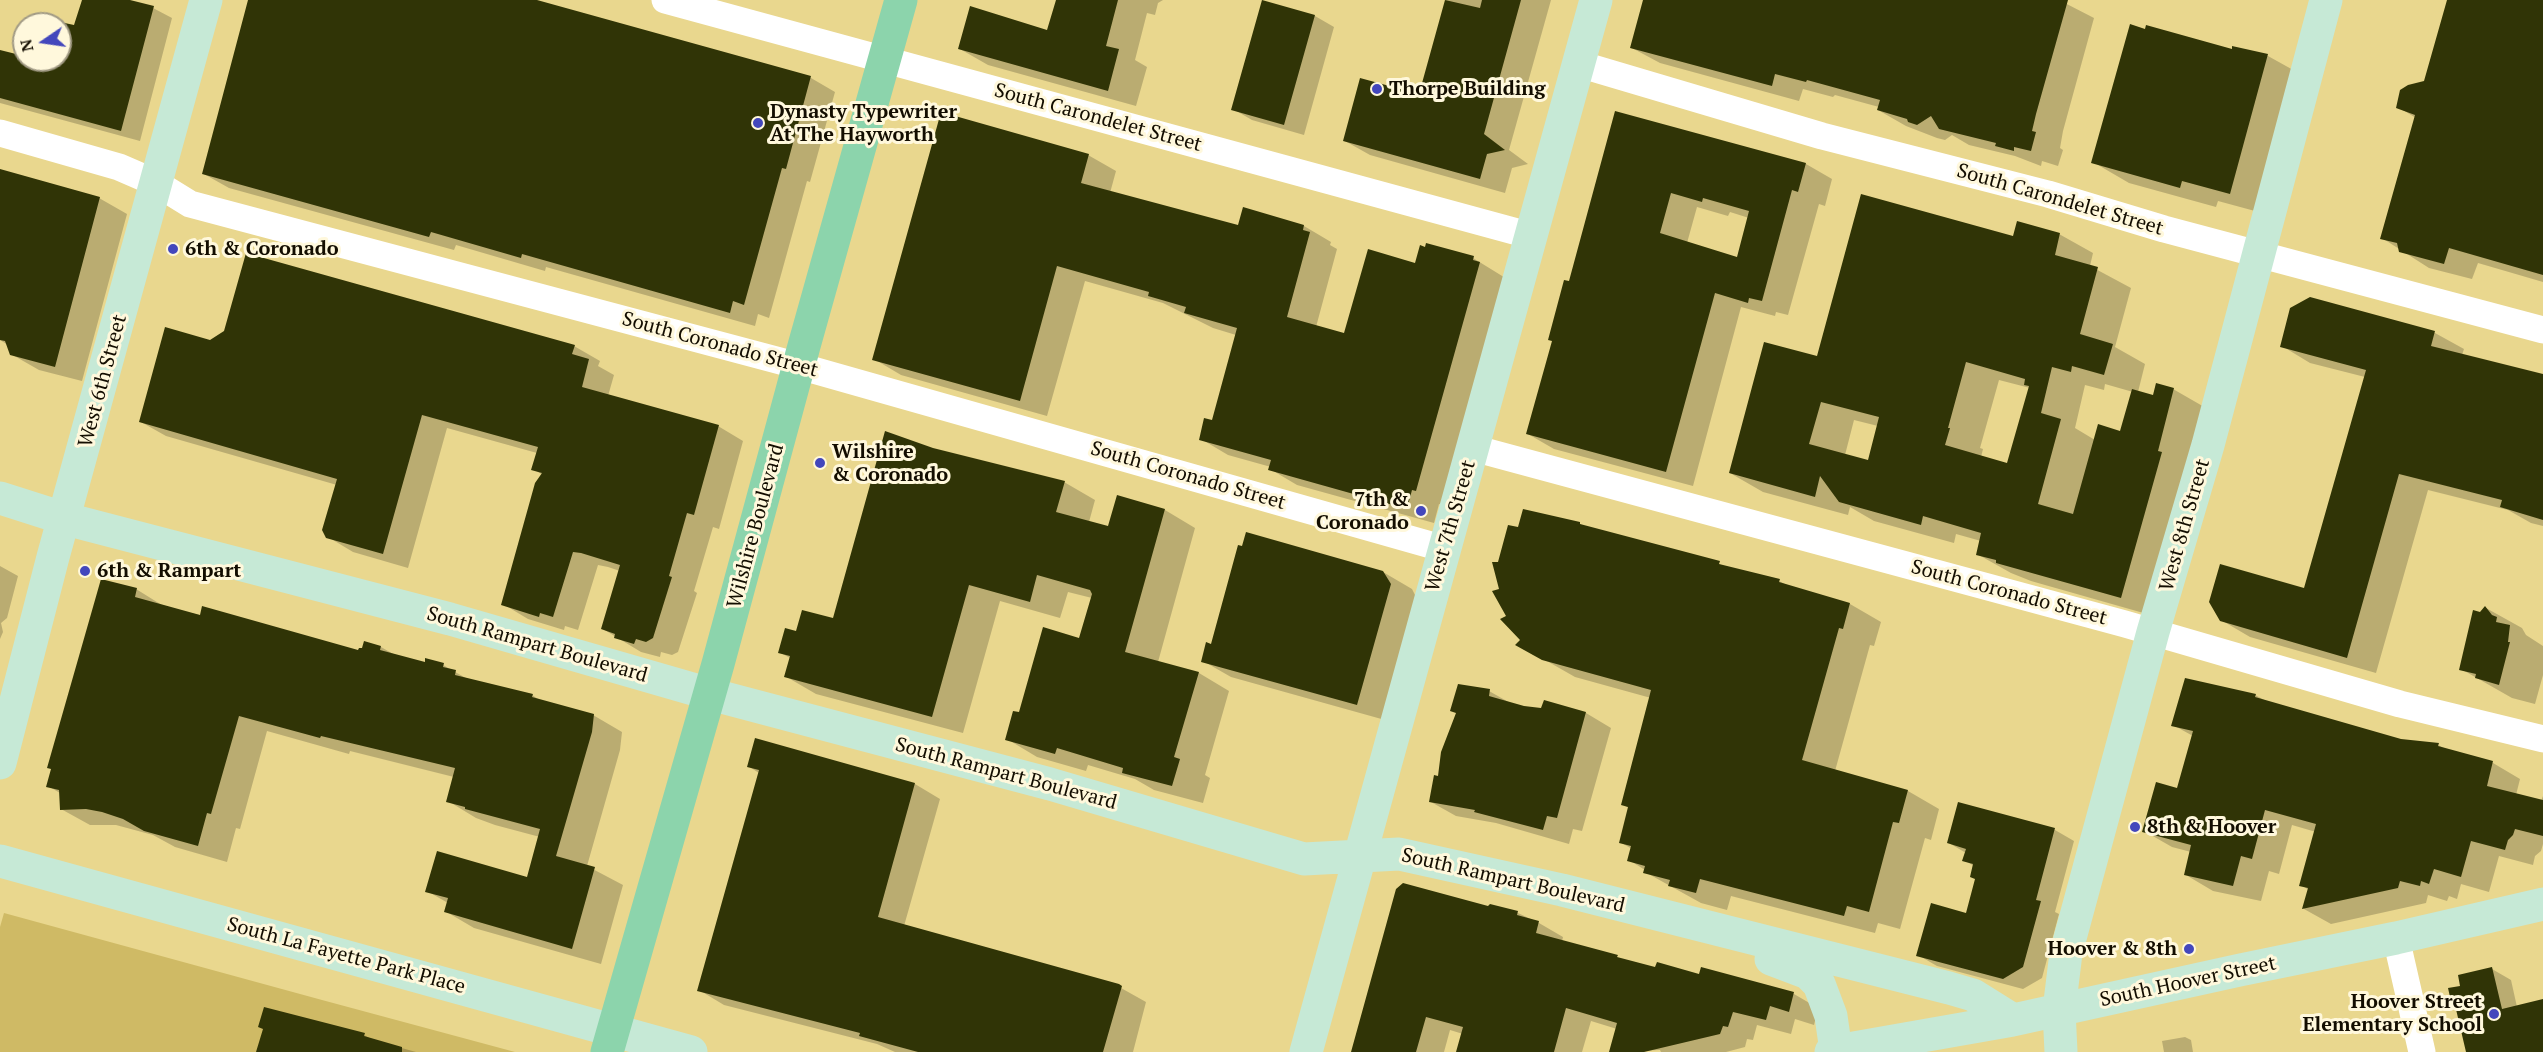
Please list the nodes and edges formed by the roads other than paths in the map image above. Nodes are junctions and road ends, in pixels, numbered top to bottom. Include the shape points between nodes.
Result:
1 (206, 0) edge
2 (665, 0) edge
3 (901, 0) edge
4 (1596, 0) edge
5 (2326, 0) edge
6 (885, 60) junction
7 (1579, 64) junction
8 (0, 133) edge
9 (156, 183) junction
10 (1532, 236) junction
11 (2259, 254) junction
12 (2543, 330) edge
13 (799, 366) junction
14 (1473, 448) junction
15 (0, 498) edge
16 (66, 519) junction
17 (1445, 549) junction
18 (2153, 632) junction
19 (710, 694) junction
20 (2543, 740) edge
21 (0, 763) edge
22 (1361, 857) junction
23 (0, 861) edge
24 (2543, 904) edge
25 (1725, 933) junction
26 (2396, 938) junction
27 (2059, 1010) junction
28 (2013, 1020) junction
29 (610, 1040) edge
30 (1834, 1051) edge
31 (691, 1052) edge
32 (1306, 1052) edge
33 (2061, 1052) edge
34 (2422, 1052) edge

1 - 9 street, West 6th Street
2 - 6 street, South Carondelet Street
3 - 6 main road, Wilshire Boulevard
4 - 7 street, West 7th Street
5 - 11 street, West 8th Street
6 - 10 street, South Carondelet Street
6 - 13 main road, Wilshire Boulevard
7 - 10 street, West 7th Street
7 - 11 street, South Carondelet Street via 1822,136
8 - 9 street, South Coronado Street via 119,167
9 - 13 street, South Coronado Street via 190,204
9 - 16 street, West 6th Street
10 - 14 street, West 7th Street
11 - 12 street, South Carondelet Street
11 - 18 street, West 8th Street
13 - 17 street, South Coronado Street
13 - 19 main road, Wilshire Boulevard
14 - 17 street, West 7th Street
14 - 18 street, South Coronado Street
15 - 16 street, South Rampart Boulevard
16 - 19 street, South Rampart Boulevard via 450,619
16 - 21 street, West 6th Street
17 - 22 street, West 7th Street
18 - 20 street, South Coronado Street via 2400,704
18 - 27 street, West 8th Street via 2066,953
19 - 22 street, South Rampart Boulevard via 1050,784 1304,859
19 - 29 main road, Wilshire Boulevard
22 - 25 street, South Rampart Boulevard via 1399,854 1562,890
22 - 32 street, West 7th Street
23 - 29 street, South La Fayette Park Place
24 - 26 street, South Hoover Street
25 - 28 street, South Rampart Boulevard via 1949,988 1972,995
25 - 30 street via 1756,953 1808,973 1819,984 1827,1004
26 - 27 street, South Hoover Street
26 - 34 street
27 - 28 street, South Hoover Street
27 - 33 street, West 8th Street
28 - 30 street, South Hoover Street
29 - 31 street, South La Fayette Park Place

